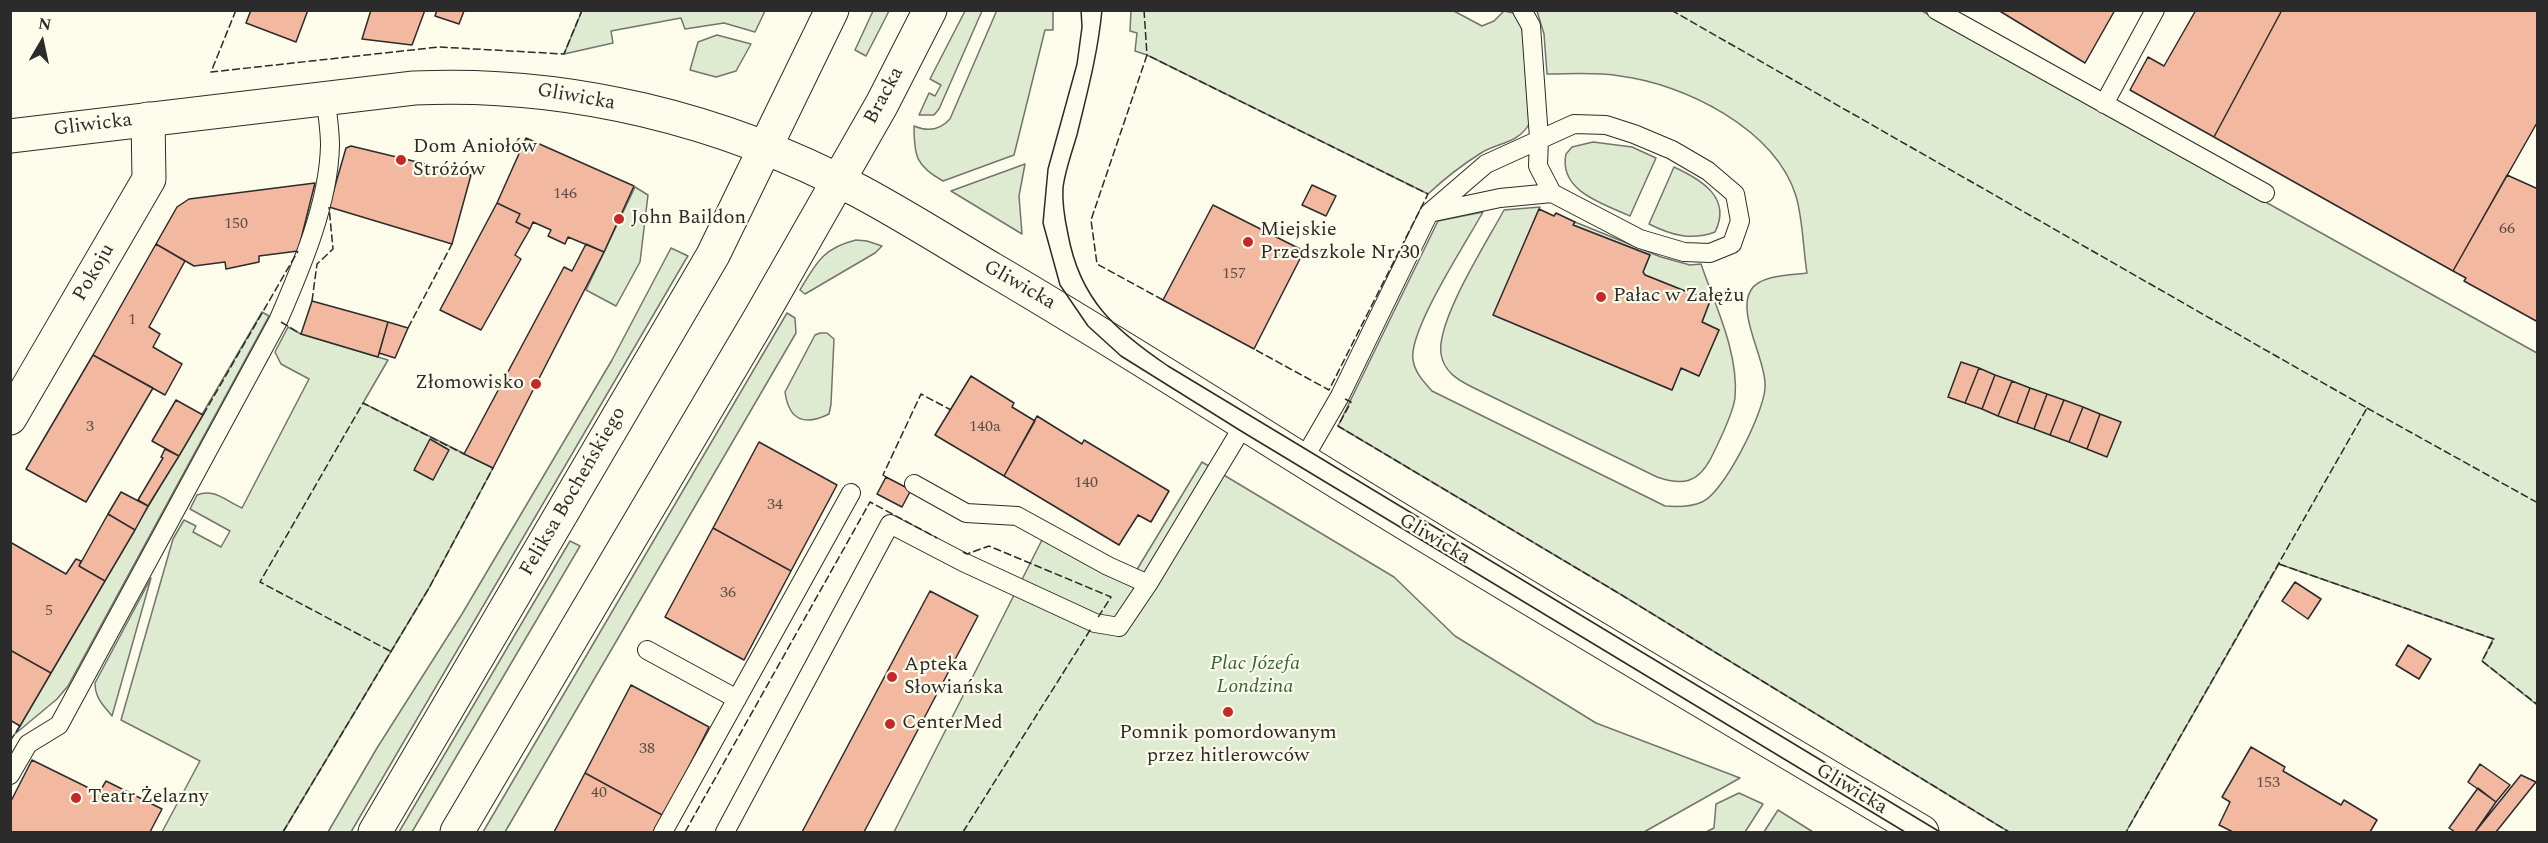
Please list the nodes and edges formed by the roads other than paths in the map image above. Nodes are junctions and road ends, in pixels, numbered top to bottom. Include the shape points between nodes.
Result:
1 (831, 10) edge
2 (930, 10) edge
3 (1522, 10) edge
4 (1936, 10) edge
5 (2155, 10) edge
6 (326, 99) junction
7 (2104, 104) junction
8 (147, 120) junction
9 (10, 136) edge
10 (1539, 138) junction
11 (766, 147) junction
12 (838, 181) junction
13 (1552, 193) junction
14 (2265, 193) dead end
15 (1429, 213) junction
16 (10, 418) edge
17 (1245, 423) junction
18 (1303, 460) junction
19 (914, 484) dead end
20 (851, 493) dead end
21 (1148, 584) junction
22 (647, 650) dead end
23 (737, 699) junction
24 (10, 776) edge
25 (375, 832) edge
26 (457, 832) edge
27 (663, 832) edge
28 (725, 832) edge
29 (1922, 832) edge

1 - 11 street
2 - 12 street, Bracka
3 - 10 lane via 1532,26
4 - 7 lane
5 - 7 lane
6 - 8 street, Gliwicka
6 - 11 street, Gliwicka via 414,88 519,88 608,102 709,127
6 - 24 lane via 330,145 327,173 304,262 278,321 59,725 28,744
7 - 14 lane
8 - 9 street, Gliwicka
8 - 16 street, Pokoju via 149,179
10 - 13 lane via 1538,166
10 - 13 lane via 1574,124 1606,125 1634,134 1708,171 1735,194 1740,220 1732,244 1710,253 1684,252 1640,239
10 - 15 lane via 1486,164
11 - 12 street, Gliwicka
11 - 25 street, Feliksa Bocheńskiego via 709,262
12 - 17 street, Gliwicka via 1088,326
12 - 26 street
13 - 15 lane via 1500,198
15 - 18 lane via 1340,396
17 - 18 street, Gliwicka
17 - 21 lane
18 - 29 street, Gliwicka
19 - 21 lane via 966,513 1017,516
20 - 23 lane
21 - 28 lane via 1119,627 1095,623 890,524
22 - 23 lane
23 - 27 lane

